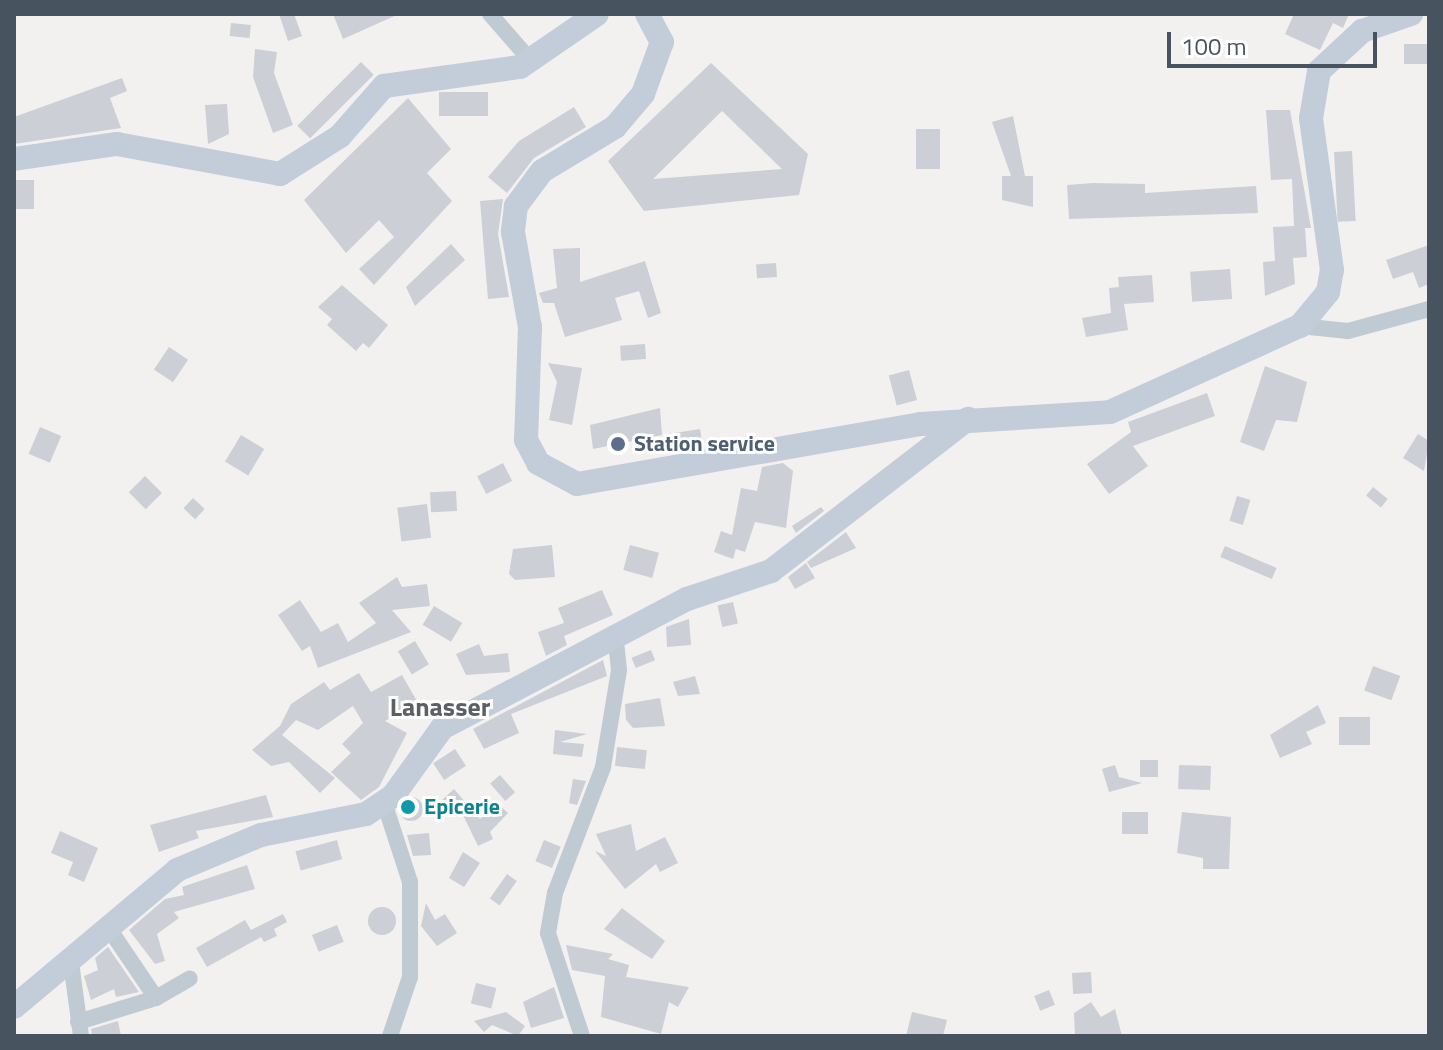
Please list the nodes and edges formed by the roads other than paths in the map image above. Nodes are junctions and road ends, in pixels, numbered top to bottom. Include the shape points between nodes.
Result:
1 (490, 14) edge
2 (597, 14) edge
3 (647, 14) edge
4 (1411, 14) edge
5 (532, 62) junction
6 (14, 159) edge
7 (1429, 309) edge
8 (1300, 326) junction
9 (968, 419) junction
10 (615, 634) junction
11 (384, 802) junction
12 (110, 930) junction
13 (71, 962) junction
14 (190, 978) dead end
15 (156, 998) junction
16 (14, 1007) edge
17 (80, 1029) edge
18 (390, 1036) edge
19 (582, 1036) edge

1 - 5 street
2 - 5 main road
3 - 9 main road via 662,42 643,94 615,127 542,171 516,206 513,232 530,327 522,413 538,463 577,484
4 - 8 main road via 1362,31 1319,71 1311,118 1332,270 1328,292
5 - 6 main road via 505,72 445,72 384,86 340,136 280,174 117,144
7 - 8 street via 1348,331
8 - 9 main road via 1110,412
9 - 10 main road via 771,571 687,599
10 - 11 main road via 442,728
10 - 19 street via 619,670 603,767 555,893 548,933
11 - 12 main road via 341,824 209,850
11 - 18 street via 410,882 410,977
12 - 13 main road
12 - 15 street
13 - 16 main road
13 - 17 street
14 - 15 street
15 - 17 street

